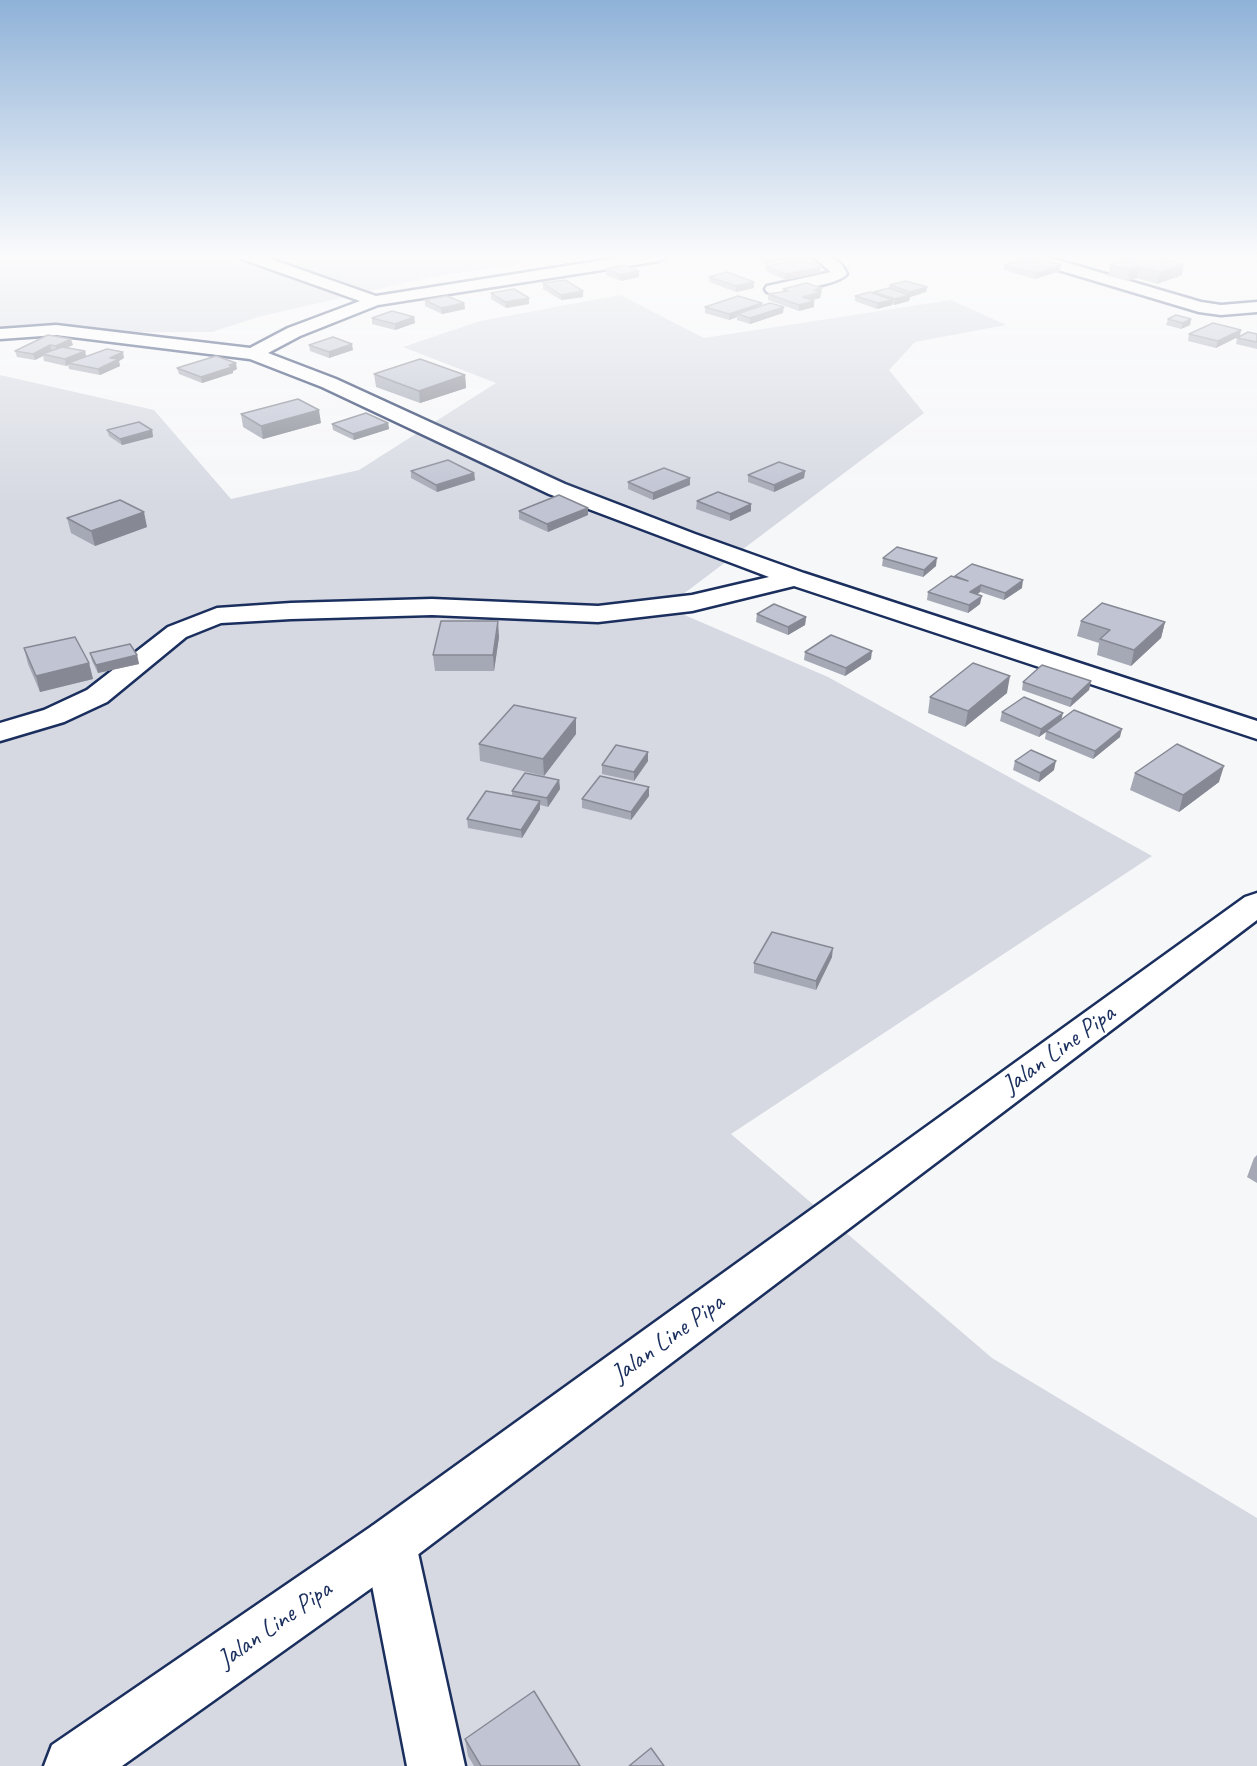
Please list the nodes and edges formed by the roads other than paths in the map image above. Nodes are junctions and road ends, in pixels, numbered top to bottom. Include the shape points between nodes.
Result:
1 (125, 338) edge
2 (284, 338) edge
3 (253, 354) junction
4 (795, 578) junction
5 (1253, 726) edge
6 (0, 732) edge
7 (1257, 904) edge
8 (390, 1544) junction
9 (73, 1766) edge
10 (436, 1766) edge

1 - 3 street
2 - 3 street
3 - 4 street via 329,383 557,489
4 - 5 street
4 - 6 street via 692,603 598,614 432,607 217,616 177,632 97,696 54,716
7 - 8 street, Jalan Line Pipa
8 - 9 street, Jalan Line Pipa
8 - 10 street

